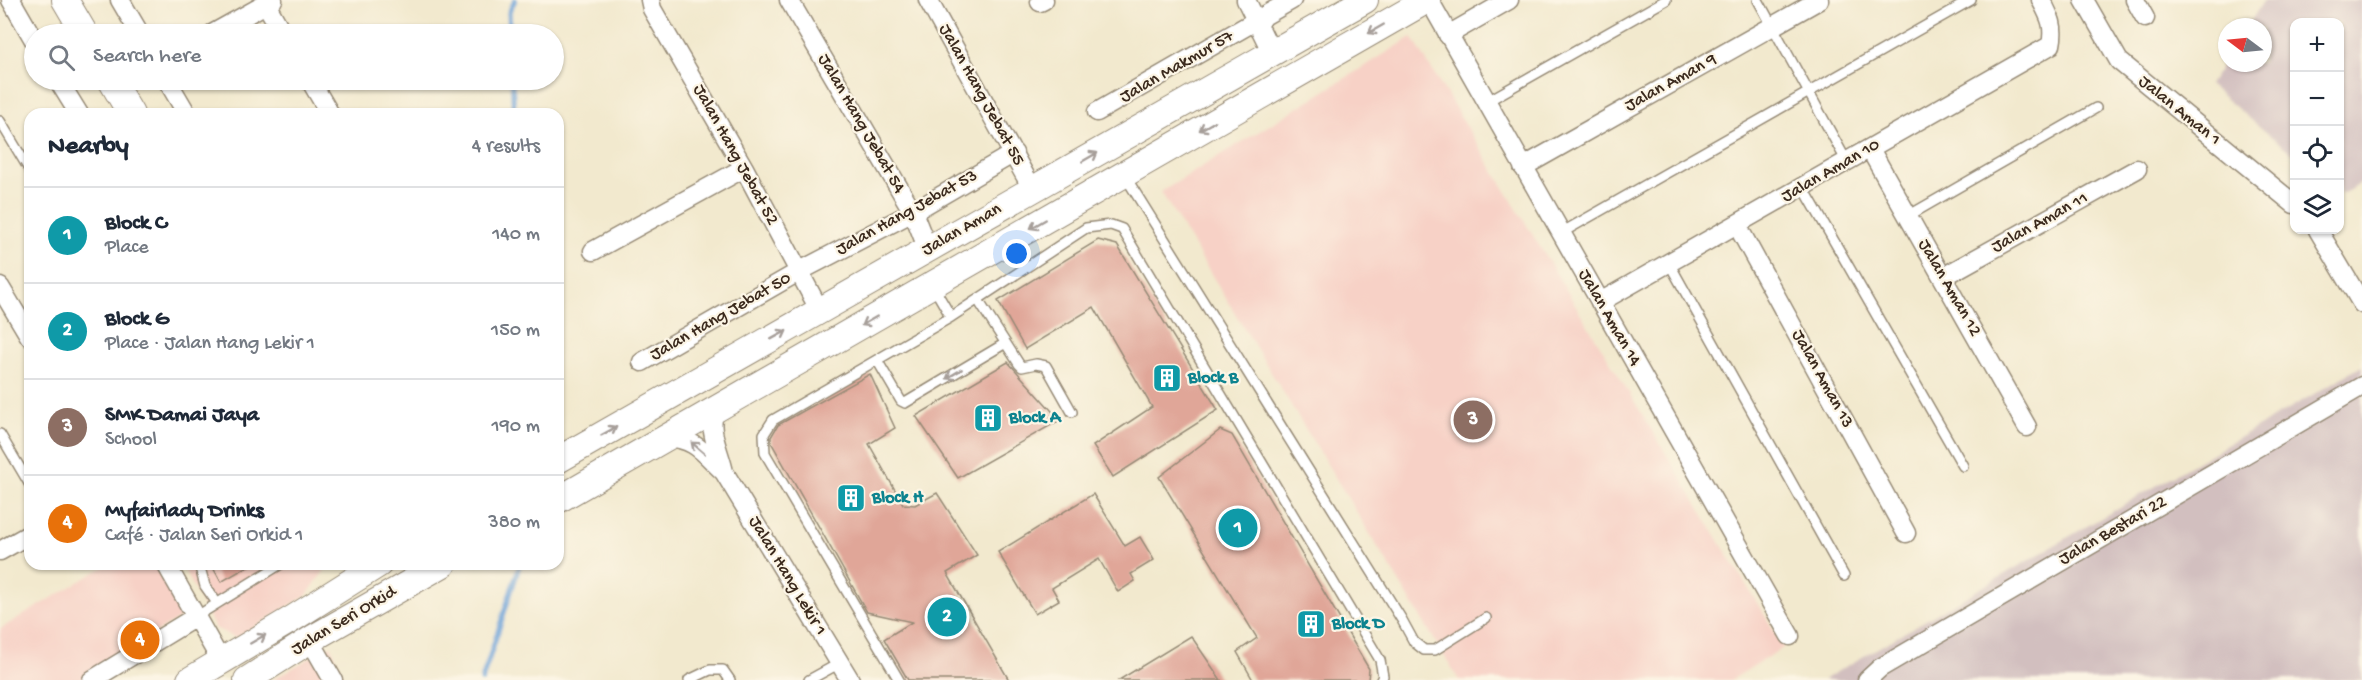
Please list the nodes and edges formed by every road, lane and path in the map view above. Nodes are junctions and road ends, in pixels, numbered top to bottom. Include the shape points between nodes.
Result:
1 (11, 0) edge
2 (65, 0) edge
3 (120, 0) edge
4 (650, 0) edge
5 (789, 0) edge
6 (928, 0) edge
7 (1246, 0) edge
8 (1292, 0) edge
9 (1365, 0) edge
10 (1428, 0) edge
11 (1509, 0) edge
12 (1666, 0) edge
13 (1758, 0) edge
14 (1819, 0) edge
15 (1971, 0) edge
16 (2040, 0) edge
17 (2084, 0) edge
18 (2135, 0) edge
19 (269, 2) edge
20 (2145, 18) dead end
21 (1257, 21) junction
22 (25, 24) edge
23 (79, 24) edge
24 (134, 24) edge
25 (230, 24) edge
26 (279, 24) edge
27 (1773, 26) junction
28 (1449, 35) junction
29 (1272, 53) junction
30 (64, 90) edge
31 (117, 90) edge
32 (173, 90) edge
33 (316, 90) edge
34 (1809, 91) junction
35 (1486, 102) junction
36 (75, 108) edge
37 (127, 108) edge
38 (183, 108) edge
39 (326, 108) edge
40 (2096, 108) dead end
41 (1097, 112) dead end
42 (0, 121) edge
43 (1870, 149) junction
44 (1014, 153) junction
45 (24, 161) edge
46 (1847, 162) junction
47 (1523, 167) junction
48 (744, 168) junction
49 (2137, 169) dead end
50 (1124, 174) junction
51 (1803, 187) junction
52 (1033, 190) junction
53 (2290, 200) edge
54 (913, 212) junction
55 (1908, 216) junction
56 (1737, 225) junction
57 (1561, 233) junction
58 (2320, 234) edge
59 (928, 250) junction
60 (593, 251) dead end
61 (1669, 263) junction
62 (800, 271) junction
63 (1943, 277) junction
64 (932, 285) junction
65 (0, 287) edge
66 (978, 300) junction
67 (1600, 302) junction
68 (2362, 304) edge
69 (820, 311) junction
70 (951, 317) junction
71 (24, 327) edge
72 (1005, 344) junction
73 (877, 360) junction
74 (642, 362) dead end
75 (2362, 386) edge
76 (1072, 412) dead end
77 (708, 413) junction
78 (2027, 427) dead end
79 (0, 434) edge
80 (666, 437) junction
81 (564, 457) edge
82 (1963, 466) dead end
83 (724, 472) junction
84 (24, 475) edge
85 (564, 496) edge
86 (1906, 533) dead end
87 (24, 537) edge
88 (0, 551) edge
89 (170, 570) edge
90 (201, 570) edge
91 (271, 570) edge
92 (352, 570) edge
93 (369, 570) edge
94 (432, 570) edge
95 (1844, 576) dead end
96 (339, 588) junction
97 (217, 603) junction
98 (197, 616) junction
99 (1486, 618) dead end
100 (1790, 636) dead end
101 (310, 640) junction
102 (221, 661) junction
103 (840, 663) junction
104 (92, 680) edge
105 (190, 680) edge
106 (247, 680) edge
107 (333, 680) edge
108 (689, 680) edge
109 (730, 680) edge
110 (809, 680) edge
111 (850, 680) edge
112 (899, 680) edge
113 (1381, 680) edge
114 (1868, 680) edge

1 - 22 street
2 - 23 main road
3 - 24 street
4 - 48 street, Jalan Hang Jebat 52
5 - 54 street, Jalan Hang Jebat 54
6 - 44 street, Jalan Hang Jebat 55
7 - 21 street
8 - 21 street, Jalan Makmur 57
9 - 29 main road, Jalan Aman
10 - 28 street, Jalan Aman 14
10 -> 50 main road, Jalan Aman
11 - 28 street
12 - 35 lane
13 - 27 lane
14 - 27 street, Jalan Aman 9
15 - 34 lane
16 - 43 street, Jalan Aman 10 via 2053,21 2051,45
17 - 53 street, Jalan Aman 1 via 2112,51 2128,70
18 - 20 street
19 - 25 street
19 - 26 street
21 - 29 street
21 - 41 street, Jalan Makmur 57
27 - 34 lane
27 - 47 street, Jalan Aman 9
28 - 35 street, Jalan Aman 14
52 -> 29 main road, Jalan Aman
30 - 36 street
31 - 37 main road
32 - 38 street
33 - 39 street
34 - 46 lane
34 - 57 lane
35 - 47 street, Jalan Aman 14
40 - 55 lane
42 - 45 lane
43 - 46 street, Jalan Aman 10
43 - 55 street, Jalan Aman 12
44 - 52 street, Jalan Hang Jebat 55
44 - 54 street, Jalan Hang Jebat 53
46 - 51 street, Jalan Aman 10
47 - 57 street, Jalan Aman 14
48 - 60 street
48 - 62 street, Jalan Hang Jebat 52
49 - 63 street, Jalan Aman 11
50 -> 64 main road, Jalan Aman
50 - 99 lane via 1414,642 1424,650 1435,650
51 - 56 street, Jalan Aman 10
51 - 82 lane
52 - 59 main road, Jalan Aman
54 - 59 street, Jalan Hang Jebat 54
54 - 62 street, Jalan Hang Jebat 53
55 - 63 street, Jalan Aman 12
56 - 61 street, Jalan Aman 10
56 - 86 street, Jalan Aman 13
57 - 67 street, Jalan Aman 14
58 - 68 street
59 - 69 main road, Jalan Aman
61 - 67 street, Jalan Aman 10
61 - 95 lane
62 - 69 street, Jalan Hang Jebat 52
62 - 74 street, Jalan Hang Jebat 50
63 - 78 street, Jalan Aman 12
64 - 70 lane
64 -> 77 main road, Jalan Aman
65 - 71 street
66 - 70 lane
66 - 72 lane
66 - 113 lane via 1086,228 1111,225 1122,229 1380,660
67 - 100 street, Jalan Aman 14
81 -> 69 main road, Jalan Aman
70 - 73 lane
72 -> 73 lane via 905,403
72 - 76 lane via 1022,367 1046,366
73 - 112 lane via 773,420 764,434 765,453
75 - 114 street, Jalan Bestari 22 via 1880,668
77 - 80 main road
77 - 83 street, Jalan Hang Lekir 1
79 - 84 lane
83 -> 80 street, Jalan Hang Lekir 1 via 698,446 682,438
80 - 85 main road
83 - 103 street, Jalan Hang Lekir 1
87 - 88 street
89 - 98 street
90 - 97 lane via 205,586
91 - 97 lane
92 - 96 main road
93 - 96 main road
94 - 101 main road, Jalan Seri Orkid
102 -> 96 main road, Jalan Seri Orkid
97 - 98 lane
98 - 102 street
98 - 104 street
101 - 106 main road, Jalan Seri Orkid
101 - 107 street
102 - 105 main road, Jalan Seri Orkid
103 - 110 lane
103 - 111 street, Jalan Hang Lekir 1
108 - 109 lane via 717,669 723,670

